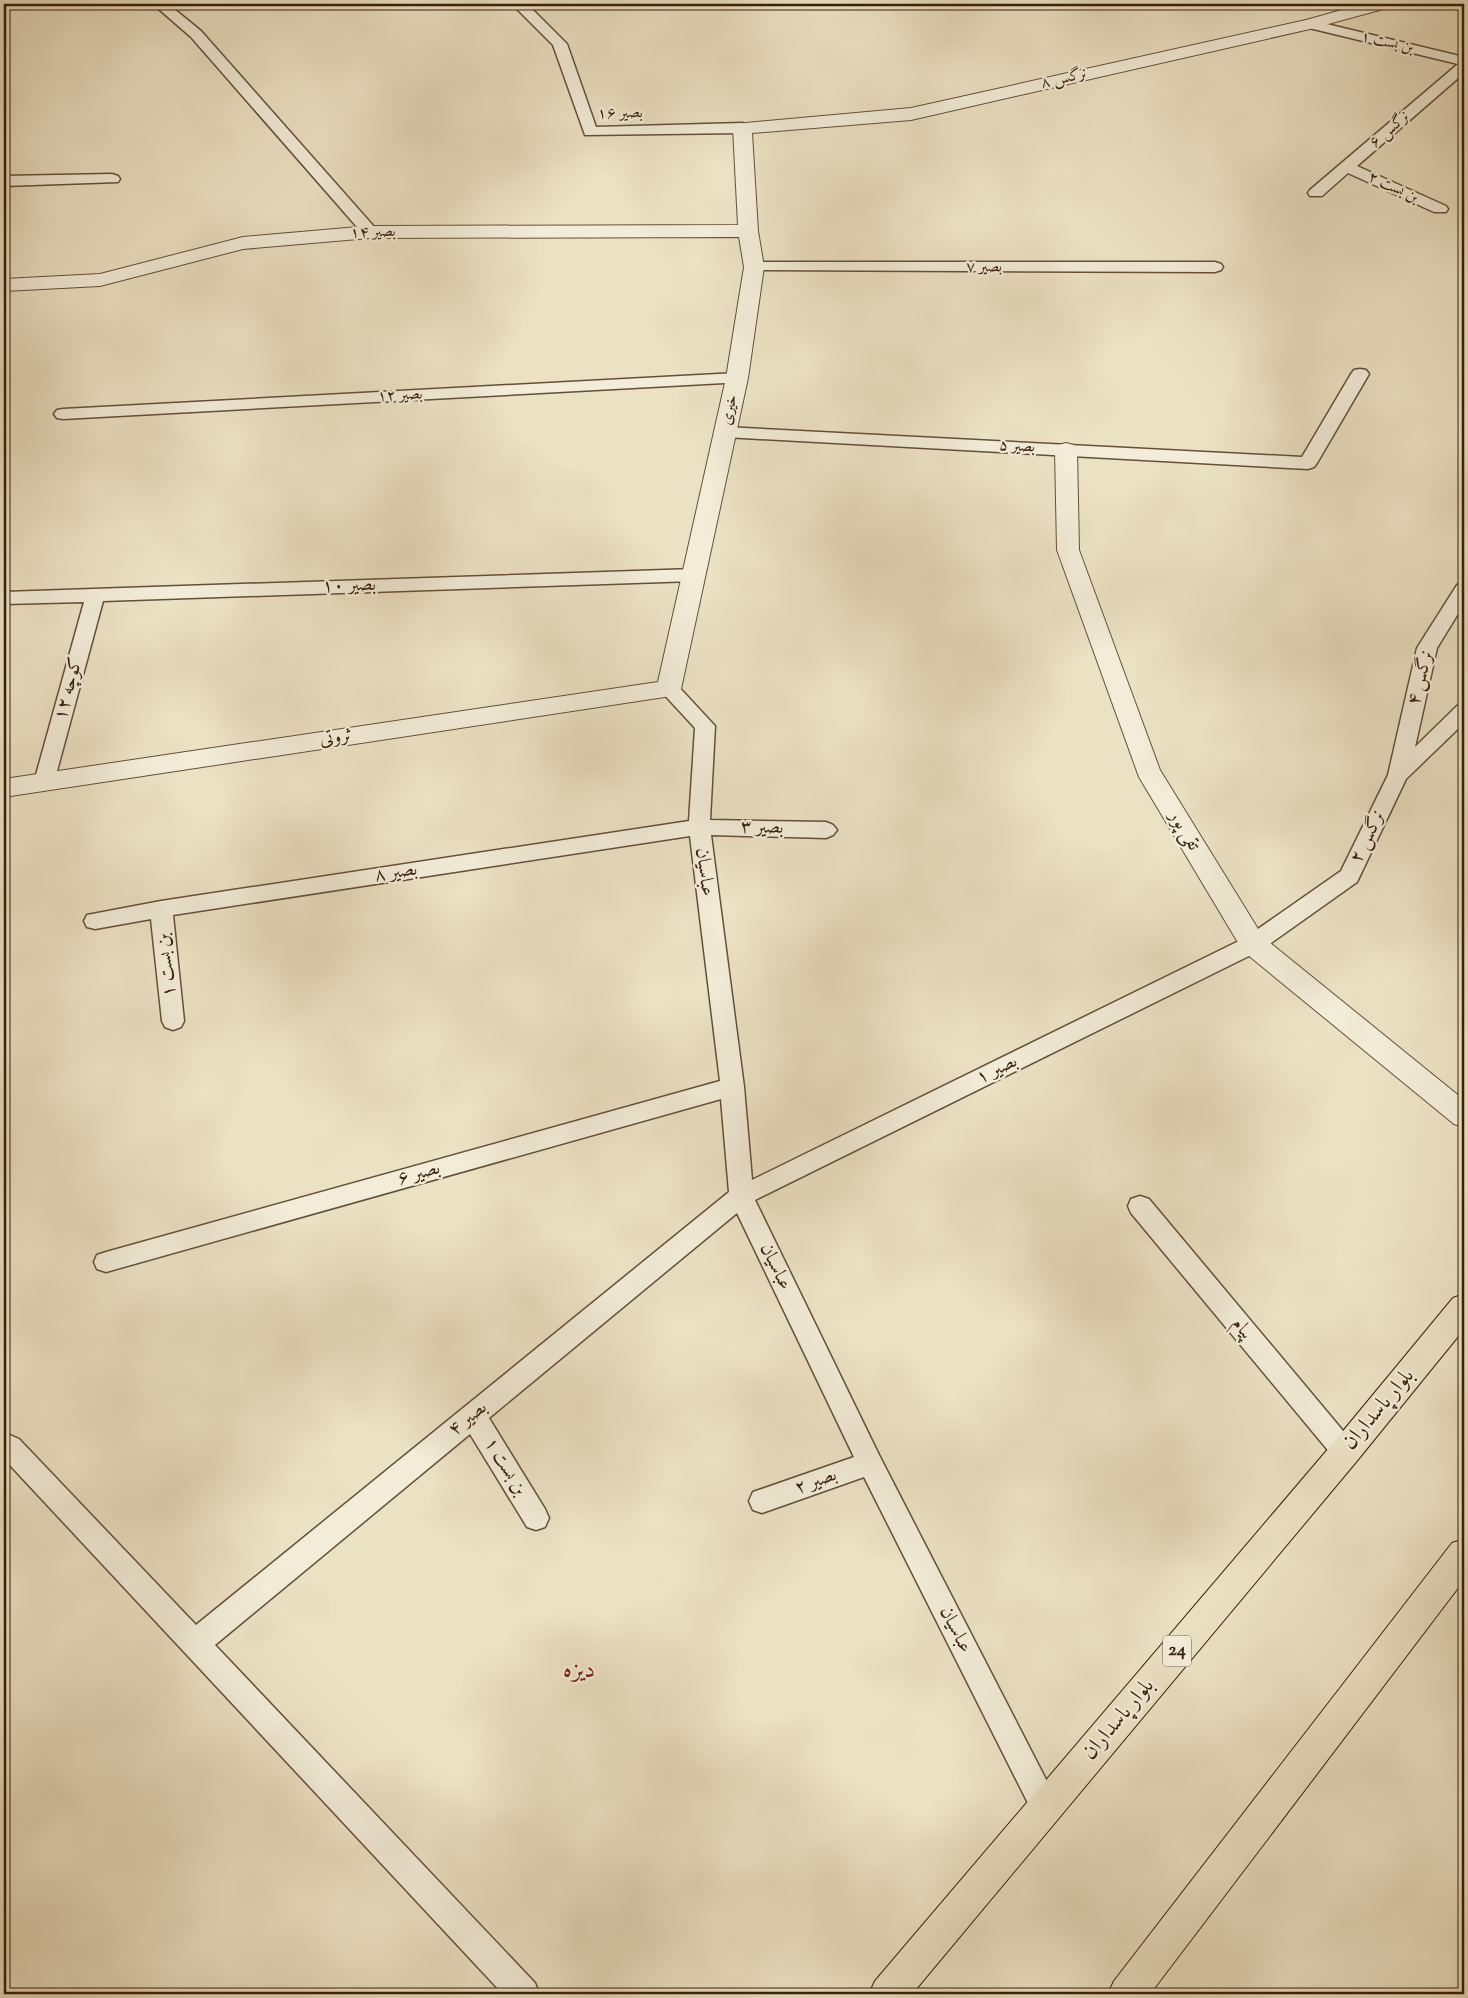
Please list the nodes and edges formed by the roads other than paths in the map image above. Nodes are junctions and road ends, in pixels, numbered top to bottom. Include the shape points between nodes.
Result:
1 (160, 4) edge
2 (519, 4) edge
3 (1381, 4) edge
4 (1310, 24) junction
5 (1464, 61) edge
6 (1464, 66) edge
7 (742, 128) junction
8 (1347, 167) junction
9 (112, 179) dead end
10 (4, 181) edge
11 (1316, 193) dead end
12 (1440, 209) dead end
13 (748, 230) junction
14 (370, 232) junction
15 (754, 267) junction
16 (1215, 267) dead end
17 (4, 285) edge
18 (1360, 374) dead end
19 (737, 378) junction
20 (63, 414) dead end
21 (725, 432) junction
22 (1066, 450) junction
23 (694, 575) junction
24 (1464, 589) edge
25 (95, 595) junction
26 (4, 598) edge
27 (669, 689) junction
28 (1464, 711) edge
29 (1398, 775) junction
30 (44, 782) junction
31 (4, 788) edge
32 (699, 827) junction
33 (826, 830) dead end
34 (161, 909) junction
35 (95, 921) dead end
36 (1253, 944) junction
37 (173, 1020) dead end
38 (732, 1087) junction
39 (1464, 1116) edge
40 (741, 1196) junction
41 (1140, 1206) dead end
42 (106, 1262) dead end
43 (1464, 1307) edge
44 (473, 1415) junction
45 (4, 1452) edge
46 (1345, 1452) junction
47 (870, 1463) junction
48 (762, 1501) dead end
49 (536, 1518) dead end
50 (1464, 1554) edge
51 (196, 1643) junction
52 (1045, 1807) junction
53 (524, 1994) edge
54 (888, 1994) edge
55 (1127, 1994) edge

1 - 14 lane via 196,34
2 - 7 lane, بصیر ۱۶ via 560,44 590,132
3 - 4 street, نرگس ۸
4 - 5 lane, بن بست ۱
4 - 7 street, نرگس ۸ via 911,114
6 - 8 lane, نرگس ۶
7 - 13 street, خیری
8 - 11 lane, نرگس ۶
8 - 12 lane, بن بست ۲
9 - 10 lane
13 - 14 street, بصیر ۱۴
13 - 15 street, خیری
14 - 17 street, بصیر ۱۴ via 243,244 100,280
15 - 16 lane, بصیر ۷
15 - 19 street, خیری
18 - 22 lane, بصیر ۵ via 1308,464
19 - 20 lane, بصیر ۱۲
19 - 21 street, خیری
21 - 22 lane, بصیر ۵
21 - 23 street, خیری
22 - 36 street, تقی پور via 1068,550 1148,771
23 - 25 lane, بصیر ۱۰
23 - 27 street, خیری
24 - 29 lane, نرگس ۴ via 1427,648
25 - 26 lane, بصیر ۱۰
25 - 30 lane, کوچه ۱۲
27 - 30 street, ثروتی
27 - 32 lane, عباسیان via 705,726
28 - 29 lane, نرگس ۲
29 - 36 lane, نرگس ۲ via 1349,876
30 - 31 street, ثروتی
32 - 33 lane, بصیر ۳
32 - 34 lane, بصیر ۸
32 - 38 lane, عباسیان
34 - 35 lane, بصیر ۸
34 - 37 lane, بن بست ۱
36 - 39 street, تقی پور
36 - 40 lane, بصیر ۱
38 - 40 lane, عباسیان
38 - 42 lane, بصیر ۶
40 - 44 lane, بصیر ۴
40 - 47 lane, عباسیان
41 - 46 lane, پیام
43 - 46 highway, بلوار پاسداران / 24
44 - 49 lane, بن بست ۱
44 - 51 lane, بصیر ۴
45 - 51 lane via 10,1447
46 - 52 highway, بلوار پاسداران / 24
47 - 48 lane, بصیر ۲
47 - 52 lane, عباسیان
50 - 55 highway
51 - 53 lane
52 - 54 highway, بلوار پاسداران / 24

